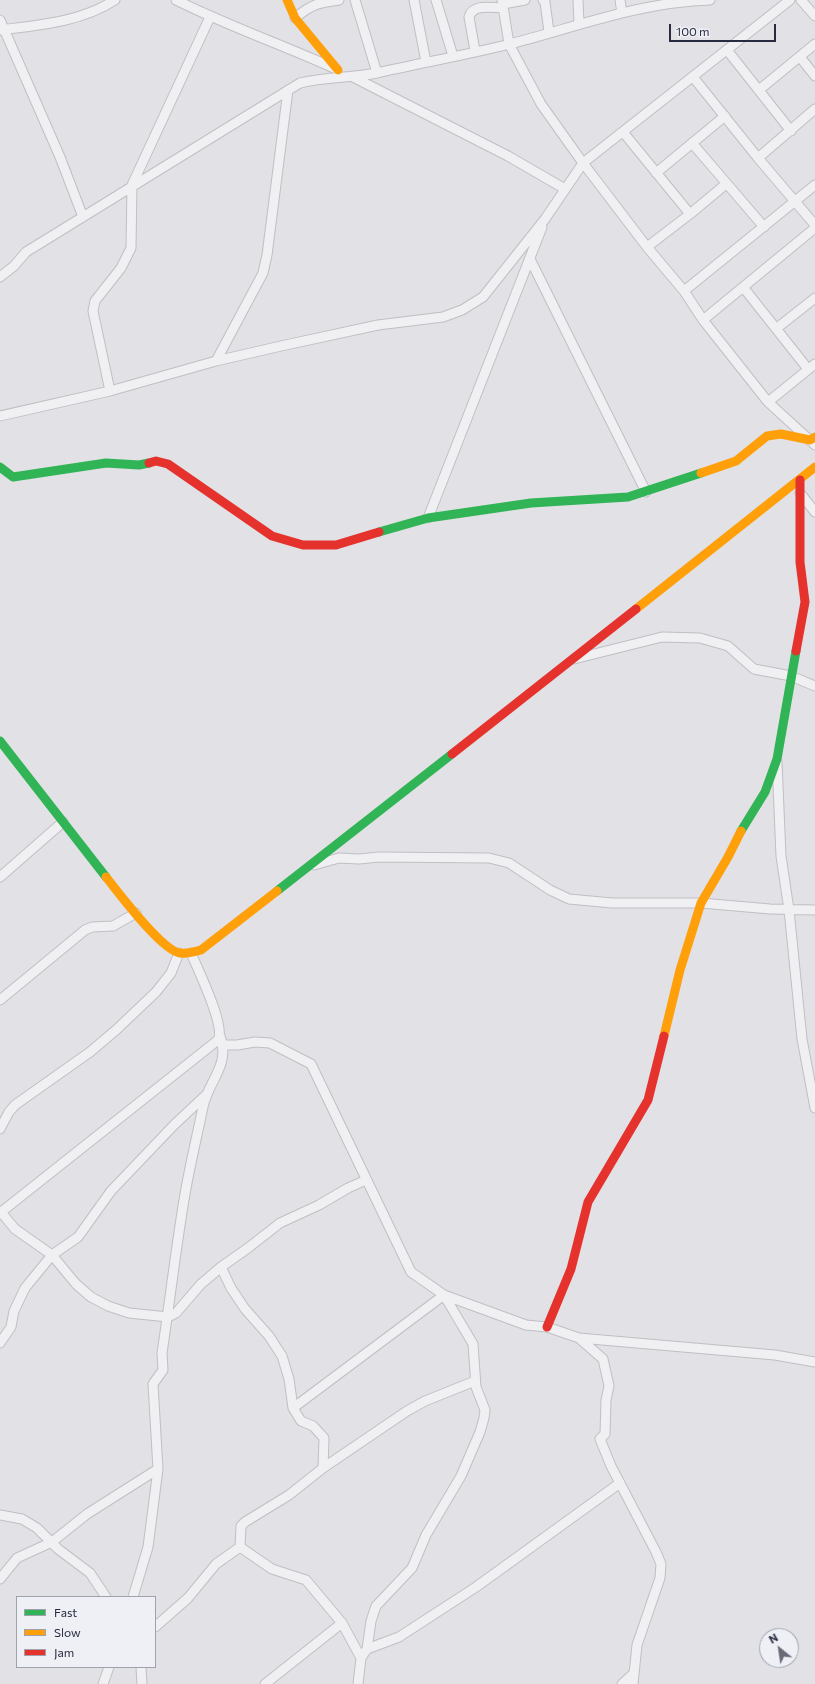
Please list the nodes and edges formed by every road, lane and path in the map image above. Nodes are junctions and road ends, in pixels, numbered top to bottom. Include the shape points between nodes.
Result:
1 (115, 0) edge
2 (176, 0) edge
3 (287, 0) edge
4 (339, 0) edge
5 (355, 0) edge
6 (414, 0) edge
7 (436, 0) edge
8 (525, 0) edge
9 (543, 0) edge
10 (578, 0) edge
11 (620, 0) edge
12 (693, 0) edge
13 (710, 0) edge
14 (790, 0) edge
15 (801, 0) edge
16 (503, 4) edge
17 (622, 13) junction
18 (815, 16) edge
19 (210, 17) junction
20 (295, 18) junction
21 (0, 20) edge
22 (579, 23) junction
23 (2, 30) edge
24 (549, 32) junction
25 (510, 44) junction
26 (815, 44) edge
27 (728, 50) junction
28 (475, 51) junction
29 (452, 56) junction
30 (800, 56) junction
31 (426, 62) junction
32 (338, 70) junction
33 (377, 73) junction
34 (815, 76) edge
35 (355, 77) junction
36 (693, 77) junction
37 (288, 90) junction
38 (759, 90) junction
39 (815, 109) edge
40 (725, 116) junction
41 (791, 131) junction
42 (623, 132) junction
43 (692, 143) junction
44 (758, 158) junction
45 (583, 163) junction
46 (656, 173) junction
47 (726, 184) junction
48 (132, 185) junction
49 (815, 185) edge
50 (565, 190) junction
51 (795, 201) junction
52 (690, 214) junction
53 (83, 217) junction
54 (545, 219) junction
55 (764, 227) junction
56 (815, 227) edge
57 (647, 247) junction
58 (530, 259) junction
59 (0, 277) edge
60 (743, 287) junction
61 (684, 291) junction
62 (815, 298) edge
63 (703, 320) junction
64 (777, 328) junction
65 (216, 360) junction
66 (812, 366) edge
67 (110, 391) junction
68 (768, 402) junction
69 (0, 416) edge
70 (813, 441) edge
71 (0, 467) edge
72 (815, 467) edge
73 (800, 480) junction
74 (646, 492) junction
75 (800, 493) junction
76 (815, 512) edge
77 (428, 518) junction
78 (569, 661) junction
79 (791, 676) junction
80 (815, 686) edge
81 (0, 741) edge
82 (777, 759) junction
83 (63, 822) junction
84 (310, 866) junction
85 (0, 877) edge
86 (701, 903) junction
87 (789, 910) junction
88 (815, 910) edge
89 (136, 914) junction
90 (179, 953) junction
91 (191, 953) junction
92 (0, 1000) edge
93 (222, 1040) junction
94 (210, 1091) junction
95 (815, 1108) edge
96 (0, 1129) edge
97 (366, 1180) junction
98 (0, 1212) edge
99 (52, 1255) junction
100 (221, 1267) junction
101 (444, 1294) junction
102 (168, 1317) junction
103 (547, 1327) junction
104 (579, 1338) junction
105 (0, 1343) edge
106 (815, 1362) edge
107 (475, 1381) junction
108 (293, 1408) junction
109 (323, 1468) junction
110 (158, 1469) junction
111 (620, 1483) junction
112 (0, 1515) edge
113 (52, 1542) junction
114 (240, 1547) junction
115 (0, 1580) edge
116 (138, 1580) junction
117 (105, 1596) edge
118 (133, 1596) edge
119 (138, 1596) edge
120 (342, 1623) junction
121 (156, 1626) edge
122 (367, 1649) junction
123 (361, 1658) junction
124 (109, 1668) edge
125 (140, 1668) edge
126 (634, 1674) junction
127 (103, 1684) edge
128 (142, 1684) edge
129 (265, 1684) edge
130 (358, 1684) edge
131 (622, 1684) edge
132 (633, 1684) edge

1 - 23 street via 101,9 62,22
2 - 19 street
3 - 20 street
4 - 20 street via 317,3
5 - 33 street
6 - 31 street
7 - 29 street
8 - 16 street
9 - 24 street
10 - 22 street
11 - 17 street
12 - 13 street
12 - 17 street
14 - 27 street
15 - 18 street
16 - 25 street
16 - 28 street via 473,10 470,13
17 - 22 street
19 - 32 street
19 - 48 street
20 - 32 street
21 - 23 street
22 - 24 street
23 - 53 street via 60,156
24 - 25 street
25 - 28 street
25 - 45 street via 541,104
26 - 30 street
27 - 36 street
27 - 38 street
28 - 29 street
29 - 31 street
30 - 34 street
30 - 38 street
31 - 33 street
32 - 35 street
33 - 35 street
35 - 37 street via 317,79 300,83
35 - 50 street via 508,156
36 - 40 street
36 - 42 street
37 - 48 street
37 - 65 street via 263,273
38 - 41 street
39 - 41 street
40 - 43 street
40 - 44 street
41 - 44 street
42 - 45 street
42 - 46 street
43 - 46 street
43 - 47 street
44 - 51 street
45 - 50 street
45 - 57 street
46 - 52 street
47 - 52 street
47 - 55 street
48 - 53 street
48 - 67 street via 131,248 121,268 95,301 93,311
49 - 51 street
50 - 54 street
51 - 55 street
51 - 56 street
52 - 57 street
53 - 59 street via 26,252
54 - 58 street
54 - 65 street via 483,297 462,310 443,317 378,324
55 - 61 street
56 - 60 street
57 - 61 street
58 - 74 street
58 - 77 street
60 - 63 street
60 - 64 street
61 - 63 street
62 - 64 street
63 - 68 street
64 - 66 street
65 - 67 street
66 - 68 street
67 - 69 street
68 - 70 street
70 - 74 street via 781,434 767,436 736,461
71 - 77 street via 13,477 106,463 139,465 156,461 168,464 272,536 303,545 336,545
72 - 73 street
73 - 75 street
73 - 78 street
74 - 77 street via 628,496 530,503
75 - 76 street
75 - 79 street via 800,562 805,602
78 - 79 street via 662,637 700,638 728,646 754,669
78 - 84 street
79 - 80 street
79 - 82 street
81 - 83 street
82 - 86 street via 765,792
82 - 87 street via 781,856
83 - 85 street
83 - 89 street
84 - 86 street via 340,858 489,858 509,863 550,890 569,898 612,903
84 - 91 street via 201,950
86 - 87 street
86 - 103 street via 680,970 648,1100 588,1202 571,1269
87 - 88 street
87 - 95 street via 802,1039
89 - 90 street via 166,947
89 - 92 street via 113,926 85,930
90 - 91 street
90 - 96 street via 171,973 156,992 90,1052 16,1105
91 - 93 street via 216,1013
93 - 94 street via 224,1054
93 - 97 street via 237,1045 270,1043 311,1064
93 - 98 street via 218,1040
94 - 99 street via 111,1191 78,1237
94 - 102 street via 204,1103 186,1193
97 - 100 street via 280,1223
97 - 101 street via 411,1272
98 - 99 street via 15,1229
99 - 102 street via 76,1284 91,1297 129,1313
99 - 105 street via 26,1288 14,1311 11,1327
100 - 102 street via 201,1284 176,1313
100 - 108 street via 231,1288 282,1356 289,1379
101 - 103 street via 526,1325
101 - 107 street via 473,1344
101 - 108 street
102 - 110 street via 162,1353 163,1370 153,1384
103 - 104 street
104 - 106 street via 775,1355
104 - 111 street via 603,1359 609,1386 605,1434 600,1438
107 - 109 street via 407,1411
107 - 122 street via 485,1410 480,1432 461,1476 426,1535 412,1568 376,1606
108 - 109 street via 301,1421 313,1426 324,1438
109 - 114 street via 289,1495 245,1522 241,1526
110 - 113 street via 87,1514
110 - 116 street via 148,1547
111 - 122 street via 470,1592 399,1637
111 - 126 street via 661,1564 660,1578 638,1645
112 - 113 street via 22,1519
113 - 115 street via 17,1558
113 - 117 street via 90,1573
114 - 120 street via 272,1569 306,1580
114 - 121 street via 216,1564 188,1598
116 - 118 street
116 - 119 street
120 - 123 street
120 - 129 street
122 - 123 street
123 - 130 street
124 - 127 street
125 - 128 street
126 - 131 street
126 - 132 street

